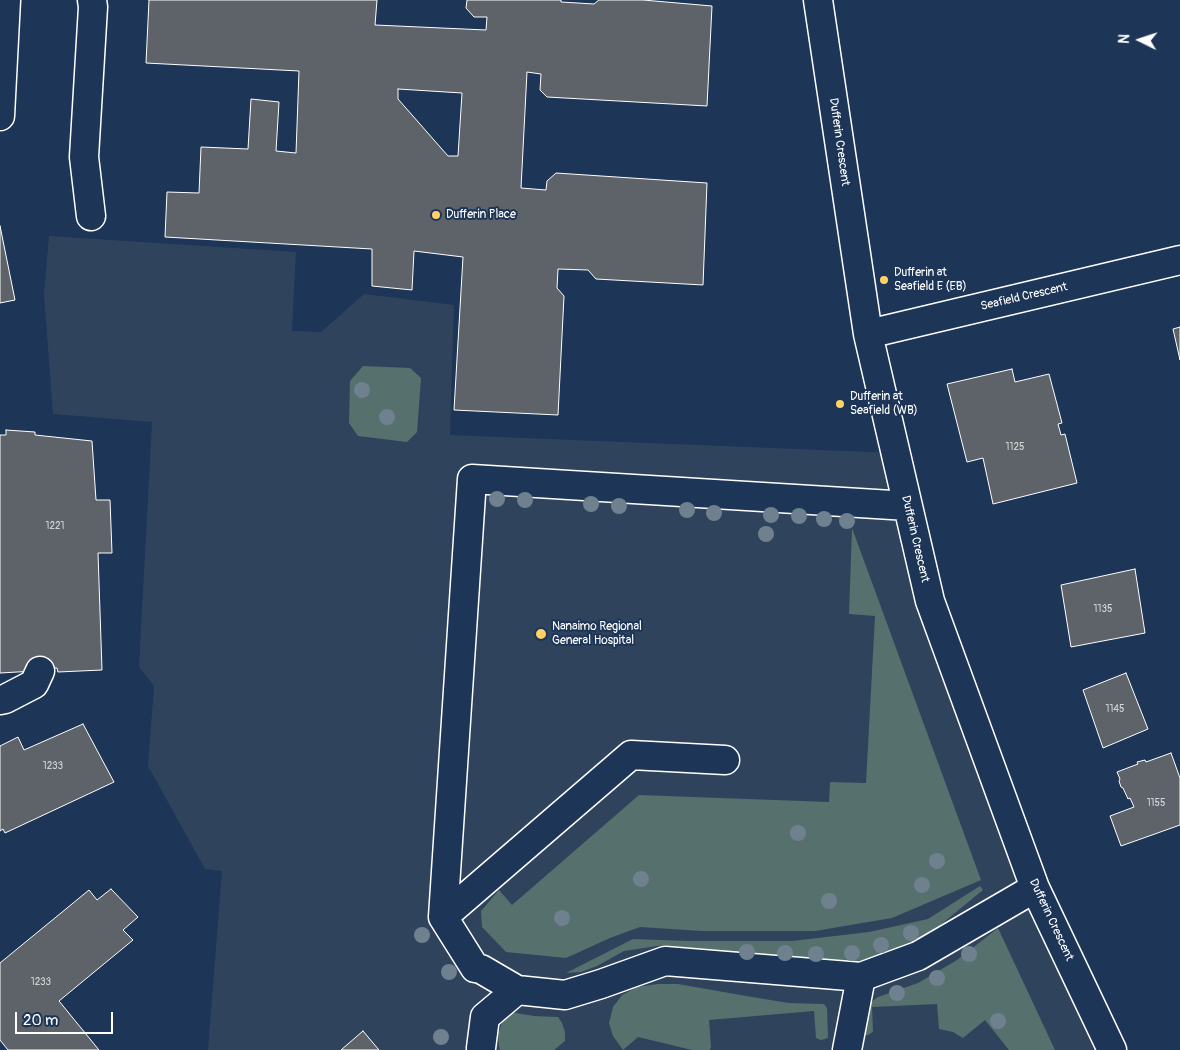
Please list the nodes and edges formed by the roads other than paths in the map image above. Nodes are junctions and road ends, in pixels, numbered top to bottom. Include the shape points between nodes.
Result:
1 (6, 0) edge
2 (92, 0) edge
3 (818, 0) edge
4 (0, 116) edge
5 (90, 216) dead end
6 (1180, 260) edge
7 (868, 334) junction
8 (908, 506) junction
9 (40, 671) dead end
10 (0, 700) edge
11 (725, 760) dead end
12 (1035, 888) junction
13 (443, 917) junction
14 (861, 977) junction
15 (517, 990) junction
16 (481, 1048) dead end
17 (847, 1050) edge
18 (1112, 1050) edge

1 - 4 street
2 - 5 street via 84,157
3 - 7 street, Dufferin Crescent
6 - 7 street, Seafield Crescent
7 - 8 street, Dufferin Crescent
8 - 12 street, Dufferin Crescent via 930,601
8 - 13 street via 472,479
9 - 10 street via 34,684
11 - 13 street via 631,755
12 - 14 street via 918,956
12 - 18 street, Dufferin Crescent
13 - 15 street via 475,968
14 - 15 street via 665,961 565,994
14 - 17 street
15 - 16 street via 485,1017

